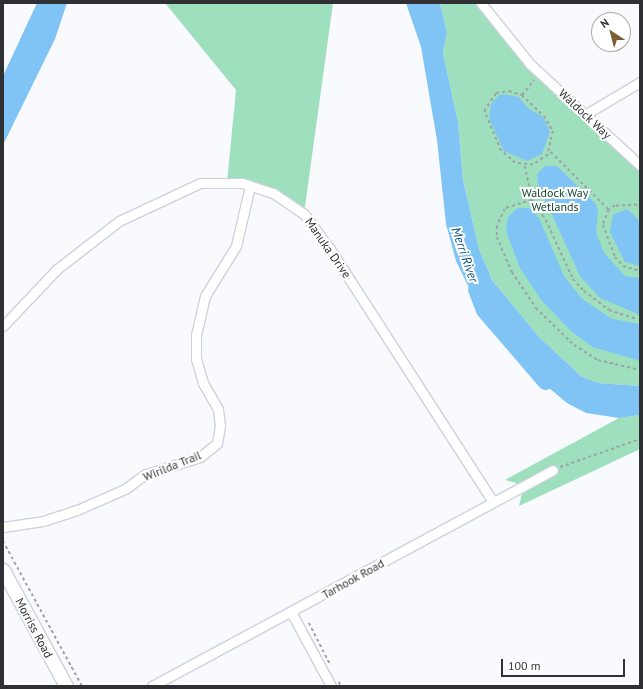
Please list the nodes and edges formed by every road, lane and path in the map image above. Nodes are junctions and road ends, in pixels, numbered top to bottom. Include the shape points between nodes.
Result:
1 (485, 4) edge
2 (541, 73) junction
3 (640, 82) edge
4 (522, 95) junction
5 (586, 114) junction
6 (550, 151) junction
7 (640, 165) edge
8 (525, 166) junction
9 (250, 186) junction
10 (640, 198) edge
11 (532, 200) junction
12 (637, 205) junction
13 (640, 208) edge
14 (609, 210) junction
15 (640, 271) edge
16 (637, 319) dead end
17 (3, 326) edge
18 (640, 370) edge
19 (640, 439) edge
20 (553, 470) joint
21 (493, 502) junction
22 (3, 526) edge
23 (3, 541) edge
24 (3, 570) edge
25 (291, 612) junction
26 (309, 623) dead end
27 (334, 672) dead end
28 (335, 682) edge
29 (66, 686) edge
30 (82, 686) edge
31 (152, 686) edge
32 (341, 686) edge

1 - 2 street, Waldock Way via 530,64
2 - 4 path
2 - 5 street, Waldock Way
3 - 5 street
4 - 6 path via 549,123 554,140
4 - 8 path via 509,91 496,93 484,111 501,151
5 - 7 street, Waldock Way
6 - 8 path via 542,161
6 - 14 path
8 - 11 path
9 - 17 street, Manuka Drive via 200,183 119,221 57,269
9 - 21 street, Manuka Drive via 273,194 304,214 326,243
9 - 22 street, Wirilda Trail via 236,246 205,296 196,335 196,359 203,383 218,409 220,426 217,443 200,457 146,474 126,489 77,510 43,521
10 - 12 path
11 - 16 path via 546,220 573,279 609,310
11 - 18 path via 506,209 497,226 500,248 518,284 560,335 574,345 598,360
12 - 13 path
12 - 14 path via 623,204
14 - 15 path via 602,225 610,248 623,266
19 - 20 path
20 - 21 street, Tarhook Road
21 - 25 street, Tarhook Road
23 - 30 path
24 - 29 street, Morriss Road
25 - 28 street
25 - 31 street, Tarhook Road
26 - 27 path
28 - 32 path

